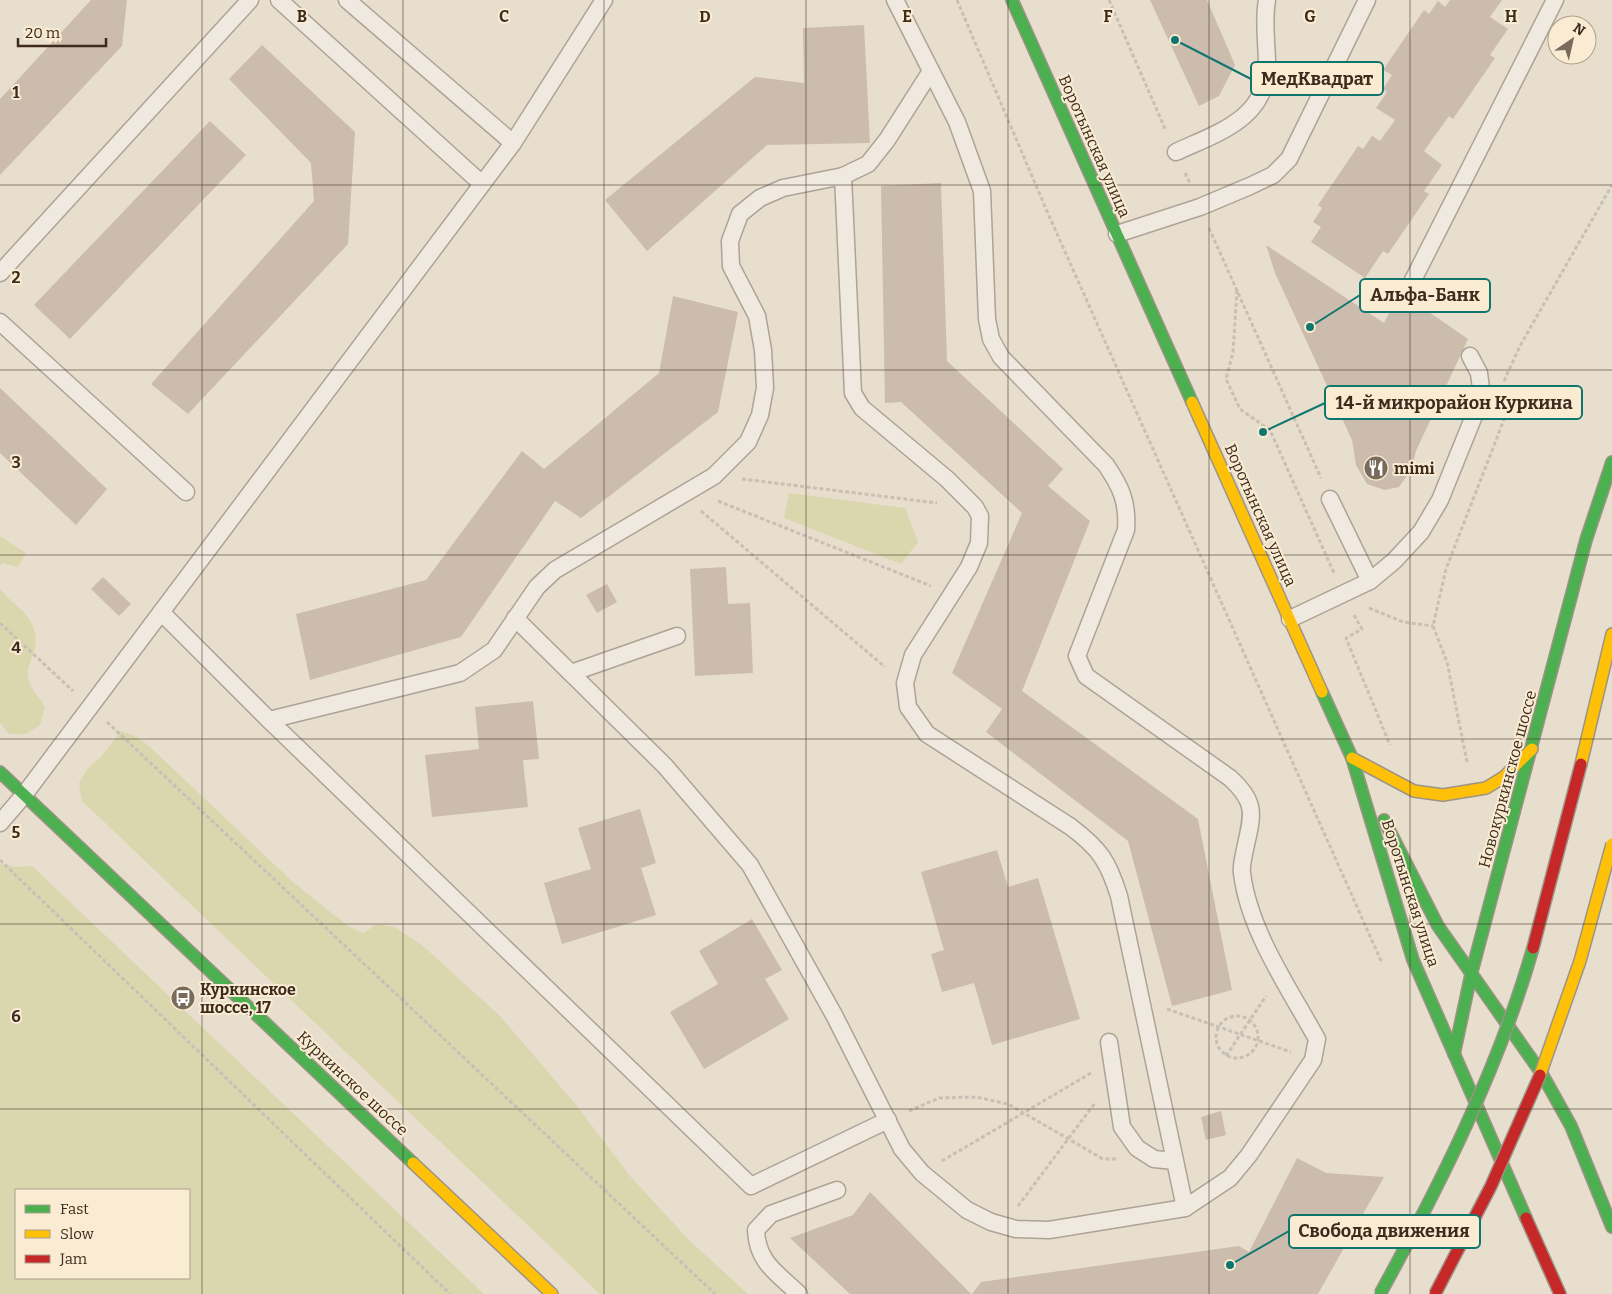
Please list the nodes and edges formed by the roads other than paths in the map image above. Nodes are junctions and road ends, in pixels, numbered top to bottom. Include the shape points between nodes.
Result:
1 (250, 0) edge
2 (279, 0) edge
3 (347, 0) edge
4 (604, 0) edge
5 (895, 0) edge
6 (1012, 0) edge
7 (1267, 0) edge
8 (1367, 0) edge
9 (1555, 0) edge
10 (931, 71) junction
11 (513, 143) junction
12 (1176, 152) road end
13 (842, 176) junction
14 (482, 184) junction
15 (1117, 234) junction
16 (0, 273) edge
17 (1413, 280) dead end
18 (0, 322) edge
19 (1470, 356) dead end
20 (1612, 462) edge
21 (186, 492) dead end
22 (1330, 499) road end
23 (1370, 581) junction
24 (161, 612) junction
25 (516, 618) junction
26 (1290, 619) junction
27 (1612, 634) edge
28 (677, 636) dead end
29 (572, 673) junction
30 (269, 720) junction
31 (1532, 748) junction
32 (1352, 758) junction
33 (0, 772) edge
34 (24, 795) junction
35 (0, 824) edge
36 (1612, 844) edge
37 (1471, 975) junction
38 (1108, 1042) dead end
39 (1454, 1054) junction
40 (888, 1120) junction
41 (1175, 1161) junction
42 (837, 1190) dead end
43 (1185, 1208) junction
44 (1612, 1227) edge
45 (552, 1294) edge
46 (799, 1294) edge
47 (1380, 1294) edge
48 (1435, 1294) edge
49 (1560, 1294) edge

1 - 16 lane
2 - 14 lane
3 - 11 lane
4 - 11 lane
5 - 10 lane
6 - 15 main road, Воротынская улица
7 - 12 lane via 1264,34 1266,83 1258,102 1242,119 1224,130
8 - 15 lane via 1289,159 1273,175 1200,207
9 - 17 lane
10 - 13 lane via 868,164
10 - 43 lane via 957,122 982,191 987,319 991,339 1001,357 1106,465 1119,484 1128,510 1126,530 1077,656 1086,676 1246,792 1252,816 1241,870 1246,899 1258,929 1317,1039 1313,1060 1249,1155 1230,1178
11 - 14 lane
13 - 25 lane via 783,188 760,198 740,214 730,241 731,266 757,316 763,350 765,388 760,415 748,442 714,476 554,570 536,586
13 - 41 lane via 853,392 862,408 948,479 980,516 979,543 969,567 913,655 904,683 908,707 927,734 1093,844 1111,869 1120,896
14 - 24 lane
15 - 26 main road, Воротынская улица
18 - 21 lane
19 - 23 lane via 1479,373 1482,396 1440,500 1421,532
20 - 31 main road, Новокуркинское шоссе via 1586,540
22 - 23 lane
23 - 26 lane
24 - 30 lane
24 - 34 lane
25 - 29 lane
25 - 30 lane via 494,650 460,673
26 - 32 main road, Воротынская улица
27 - 47 main road, bridge via 1553,880 1510,1021 1455,1152
28 - 29 lane
29 - 40 lane via 665,766 750,865
30 - 40 lane via 750,1186
31 - 32 main road via 1504,777 1486,788 1443,795 1414,791
31 - 37 main road, Новокуркинское шоссе
32 - 37 main road via 1438,926
32 - 39 main road, Воротынская улица via 1412,960
33 - 34 main road, Куркинское шоссе
34 - 35 lane
34 - 45 main road, Куркинское шоссе
36 - 48 main road, bridge via 1601,894 1555,1038 1498,1173
37 - 39 main road, Новокуркинское шоссе
37 - 44 main road via 1542,1074 1566,1117
38 - 41 lane via 1122,1127 1136,1148 1154,1159
39 - 49 main road
40 - 43 lane via 902,1149 922,1173 967,1210 1004,1226 1049,1230
41 - 43 lane
42 - 46 lane via 771,1214 756,1230 756,1245 762,1259

